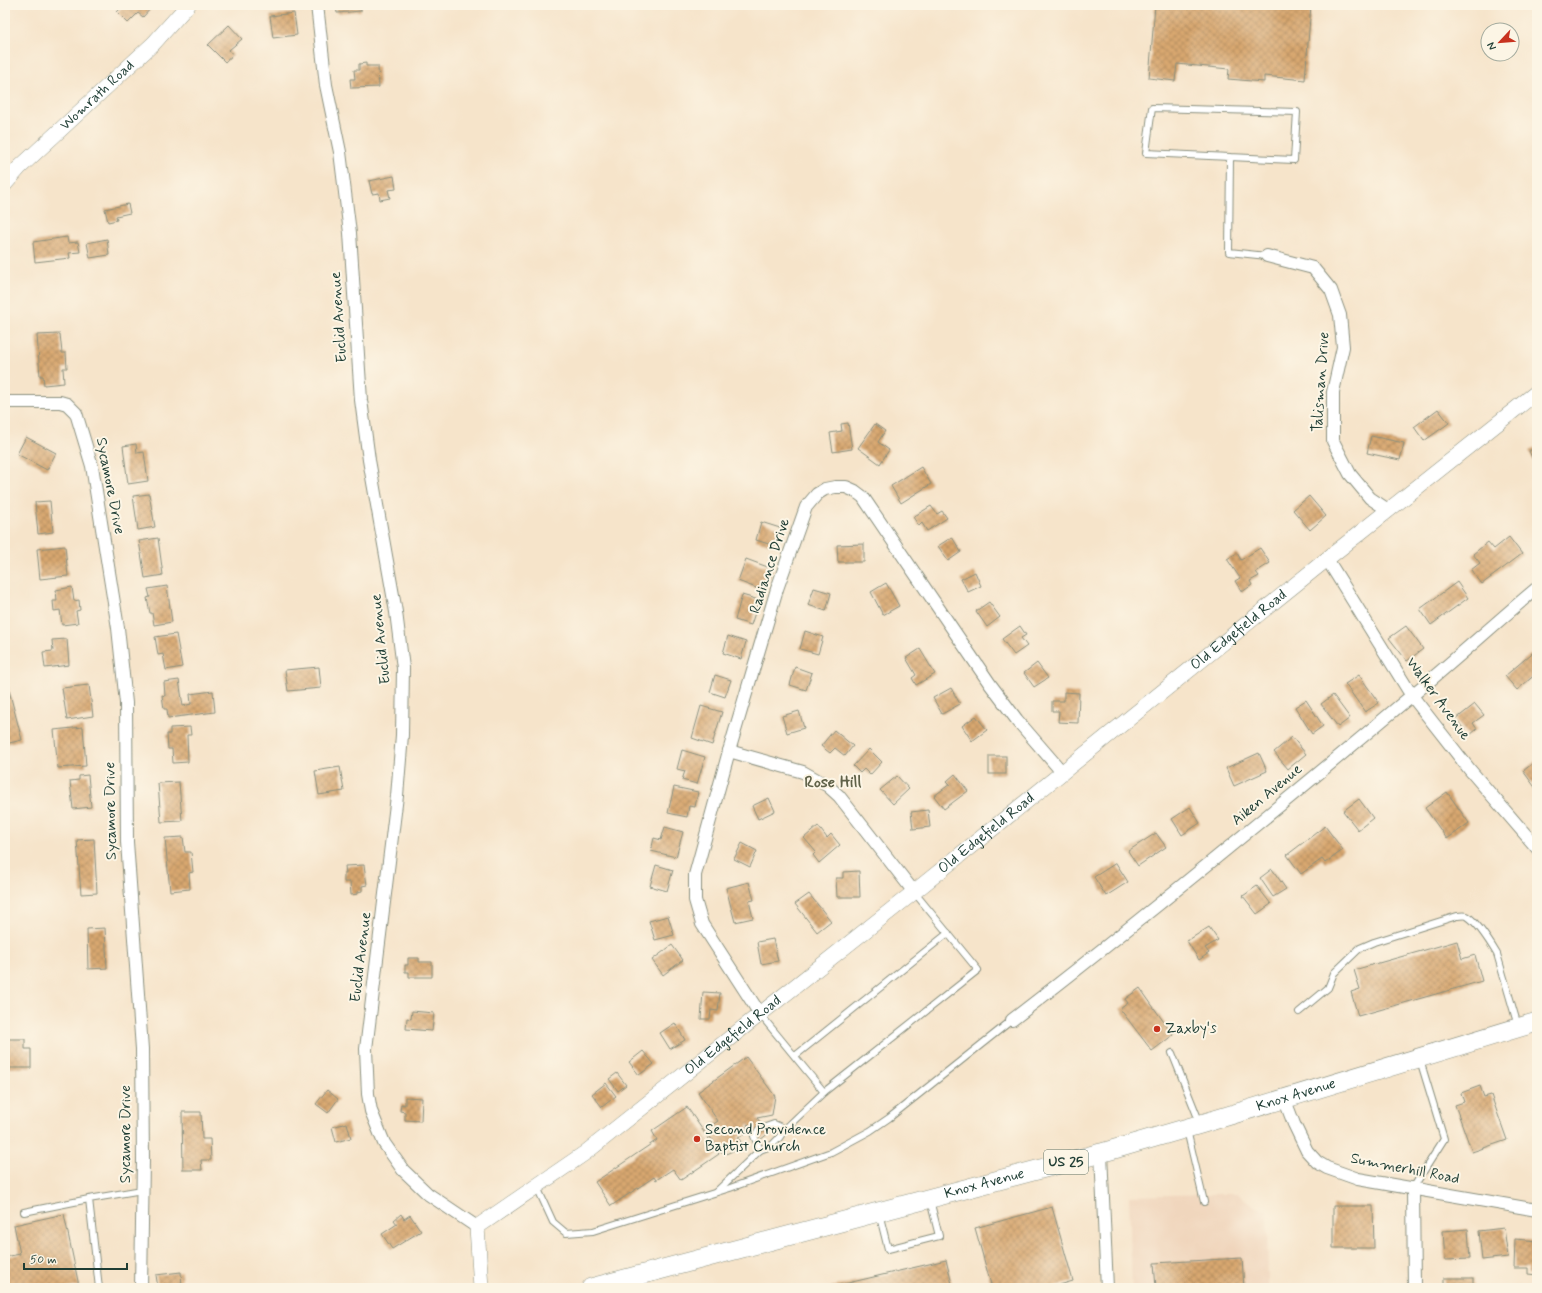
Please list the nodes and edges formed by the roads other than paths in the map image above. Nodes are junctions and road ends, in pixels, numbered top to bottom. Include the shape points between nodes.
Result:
1 (188, 5) edge
2 (317, 5) edge
3 (1230, 157) junction
4 (5, 184) edge
5 (1267, 256) joint
6 (1537, 392) edge
7 (5, 402) edge
8 (1388, 510) junction
9 (1327, 559) junction
10 (1537, 588) edge
11 (1412, 696) junction
12 (729, 751) junction
13 (1062, 772) junction
14 (1537, 848) edge
15 (914, 892) junction
16 (948, 933) junction
17 (1300, 1012) dead end
18 (760, 1014) junction
19 (1012, 1020) joint
20 (1537, 1022) edge
21 (1519, 1027) junction
22 (1172, 1053) dead end
23 (794, 1056) junction
24 (1420, 1058) junction
25 (824, 1092) junction
26 (1284, 1098) junction
27 (1194, 1126) junction
28 (785, 1129) junction
29 (760, 1150) junction
30 (1101, 1153) junction
31 (537, 1187) junction
32 (1413, 1188) junction
33 (142, 1190) junction
34 (715, 1193) junction
35 (89, 1198) junction
36 (930, 1198) junction
37 (1204, 1202) dead end
38 (1537, 1210) edge
39 (24, 1212) dead end
40 (879, 1212) junction
41 (477, 1227) junction
42 (99, 1288) edge
43 (141, 1288) edge
44 (481, 1288) edge
45 (591, 1288) edge
46 (1107, 1288) edge
47 (1414, 1288) edge

1 - 4 street, Womrath Road via 154,43
2 - 41 street, Euclid Avenue via 326,85 340,152 350,233 361,400 403,668 402,735 397,796 366,1049 368,1094 384,1143 403,1170 428,1194
3 - 3 lane via 1294,160 1297,112 1152,108 1146,153
3 - 5 lane via 1229,252
5 - 8 street, Talisman Drive via 1313,268 1331,290 1340,315 1343,347 1334,392 1333,441 1350,474 1370,498
6 - 8 street, Old Edgefield Road
7 - 33 street, Sycamore Drive via 60,402 72,408 76,413 92,466 118,628 126,703 127,842 142,1049
8 - 9 street, Old Edgefield Road
9 - 11 street, Walker Avenue
9 - 13 street, Old Edgefield Road
10 - 11 street, Aiken Avenue
11 - 14 street, Walker Avenue via 1470,770
11 - 19 street, Aiken Avenue via 1088,962
12 - 13 street, Radiance Drive via 777,590 806,507 825,489 846,487 863,497 990,684
12 - 15 street via 802,772 828,786 839,796
12 - 18 street, Radiance Drive via 696,868 695,900 702,924
13 - 15 street, Old Edgefield Road
15 - 16 lane
15 - 18 street, Old Edgefield Road
16 - 23 lane
16 - 25 lane via 978,970
17 - 21 lane via 1328,988 1334,973 1360,948 1457,916 1466,916 1497,954
18 - 23 lane
18 - 31 street, Old Edgefield Road via 585,1154
19 - 34 lane via 870,1131 831,1152
20 - 21 main road, Knox Avenue / US 25
21 - 24 main road, Knox Avenue / US 25
22 - 27 lane
23 - 25 lane
24 - 26 main road, Knox Avenue / US 25
24 - 32 lane via 1444,1139
25 - 28 lane
26 - 27 main road, Knox Avenue / US 25
26 - 32 street, Summerhill Road via 1307,1151 1317,1162 1358,1179
27 - 30 main road, Knox Avenue / US 25
27 - 37 lane
28 - 29 lane via 770,1146
28 - 29 lane via 774,1124 760,1128 754,1136
29 - 34 lane
30 - 36 main road, Knox Avenue / US 25
30 - 46 street
31 - 34 lane via 553,1222 566,1233 593,1231
31 - 41 street, Old Edgefield Road
32 - 38 street, Summerhill Road
32 - 47 street
33 - 35 lane
33 - 43 street, Sycamore Drive
35 - 39 lane
35 - 42 lane
36 - 40 main road, Knox Avenue / US 25
36 - 40 lane via 939,1236 888,1249
40 - 45 main road, Knox Avenue / US 25
41 - 44 street

